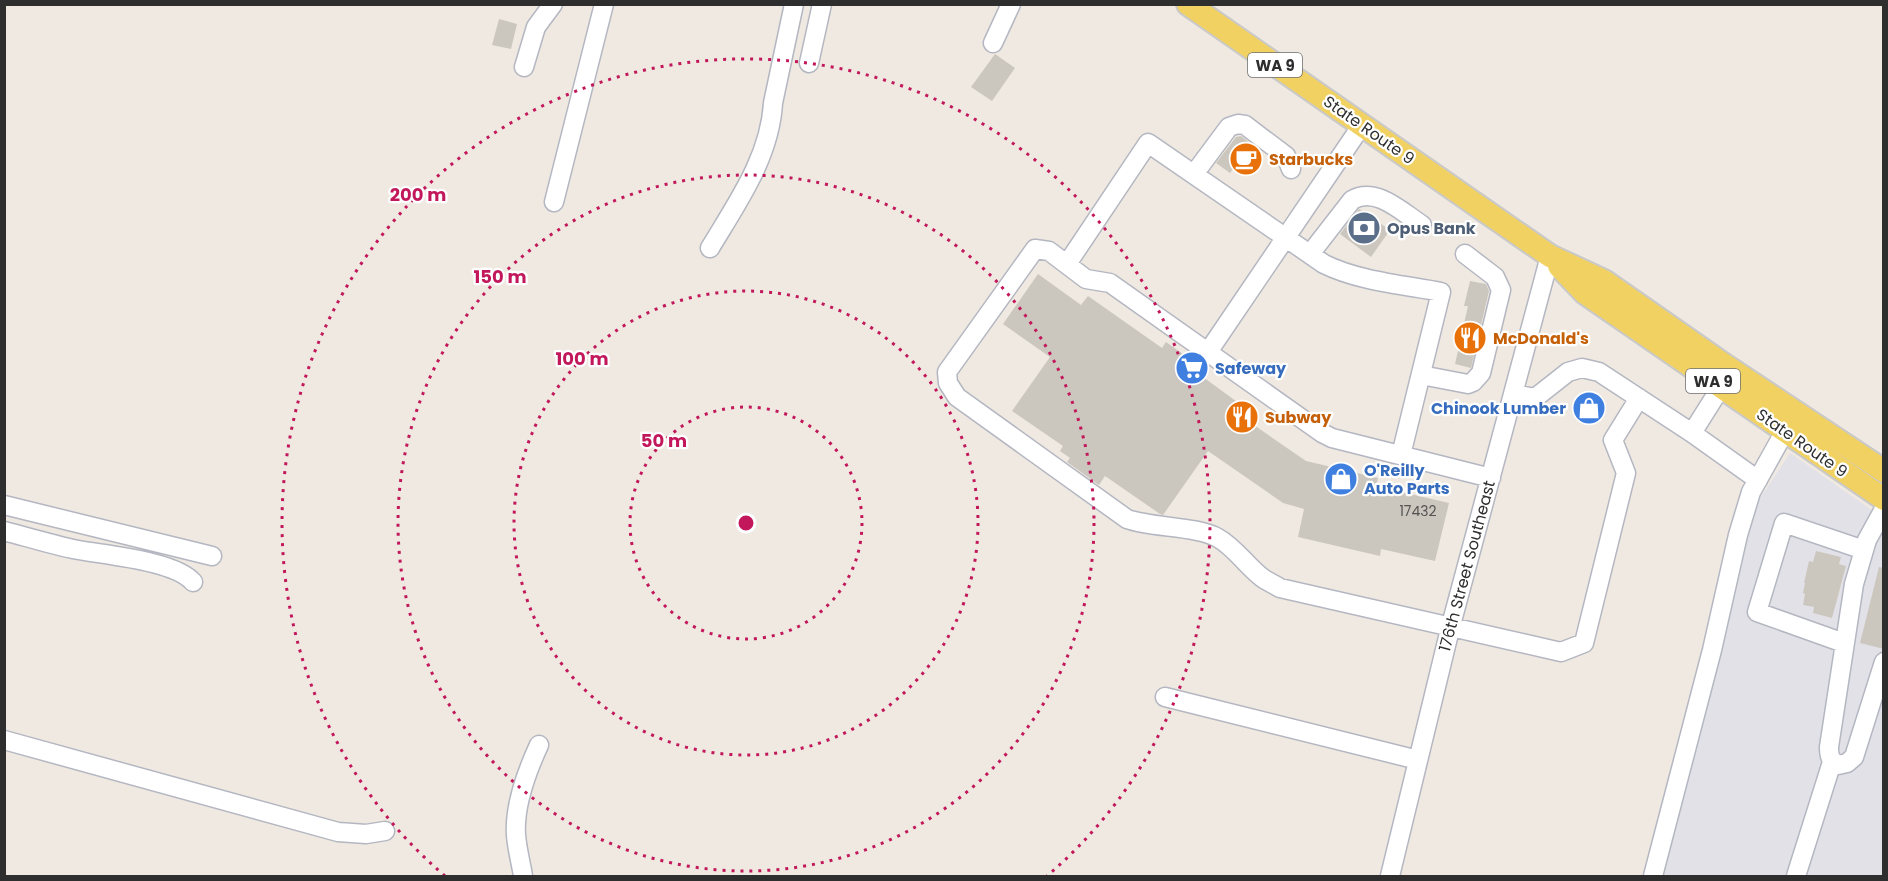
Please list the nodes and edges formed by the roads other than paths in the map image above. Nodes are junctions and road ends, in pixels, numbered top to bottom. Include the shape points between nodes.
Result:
1 (553, 4) edge
2 (604, 4) edge
3 (794, 4) edge
4 (822, 4) edge
5 (1011, 4) edge
6 (1188, 4) edge
7 (993, 43) dead end
8 (809, 63) dead end
9 (524, 67) dead end
10 (1362, 125) junction
11 (1291, 169) dead end
12 (1194, 174) junction
13 (554, 202) dead end
14 (1422, 225) dead end
15 (1286, 237) junction
16 (710, 248) dead end
17 (1310, 254) junction
18 (1465, 254) dead end
19 (1550, 256) junction
20 (1066, 264) junction
21 (1208, 352) junction
22 (1421, 375) junction
23 (1721, 387) junction
24 (1513, 394) junction
25 (1639, 398) junction
26 (1785, 431) junction
27 (1692, 433) junction
28 (1401, 455) junction
29 (1884, 471) edge
30 (1491, 478) junction
31 (1758, 480) junction
32 (1884, 499) edge
33 (4, 505) edge
34 (1884, 509) edge
35 (4, 531) edge
36 (1864, 550) junction
37 (212, 556) dead end
38 (193, 582) dead end
39 (1451, 625) junction
40 (1844, 643) junction
41 (1884, 662) edge
42 (1165, 697) dead end
43 (4, 740) edge
44 (539, 745) dead end
45 (1418, 760) junction
46 (1832, 762) junction
47 (385, 831) dead end
48 (523, 876) edge
49 (1390, 876) edge
50 (1653, 876) edge
51 (1796, 876) edge

1 - 9 street via 536,27
2 - 13 street
3 - 16 street via 762,152 752,178
4 - 8 street
5 - 7 street
6 - 10 main road, State Route 9 / WA 9
10 - 15 street
10 - 19 main road, State Route 9 / WA 9
11 - 12 street via 1286,156 1245,125 1238,124 1229,127
12 - 15 street
12 - 20 street via 1148,143
14 - 17 street via 1384,200 1359,196
15 - 17 street
15 - 21 street
17 - 22 street via 1337,271 1441,292
18 - 22 street via 1495,278 1501,290 1481,373 1468,384
19 - 23 main road, State Route 9 / WA 9 via 1585,293
19 - 24 street, 176th Street Southeast
19 - 29 main road, State Route 9 / WA 9 via 1604,281
20 - 21 street via 1086,279 1110,283
20 - 39 street via 1049,250 1035,249 947,372 948,383 957,397 1127,519 1218,538 1262,578 1280,588
21 - 28 street via 1322,433
22 - 28 street
23 - 26 main road, State Route 9 / WA 9
23 - 27 street
24 - 25 street via 1535,399 1568,372 1582,368 1599,372
24 - 30 street, 176th Street Southeast
25 - 27 street
25 - 39 street via 1613,440 1626,473 1584,643 1561,652
26 - 31 street
26 - 32 main road, State Route 9 / WA 9
27 - 31 street
28 - 30 street
30 - 39 street, 176th Street Southeast
31 - 50 street via 1738,535
33 - 37 street
34 - 36 street
35 - 38 street via 165,567
36 - 40 street
36 - 40 street via 1784,523 1758,612
39 - 45 street, 176th Street Southeast
40 - 46 street via 1829,747
41 - 46 street via 1854,757 1847,763
42 - 45 street
43 - 47 street via 338,832
44 - 48 street via 517,818
45 - 49 street, 176th Street Southeast
46 - 51 street

